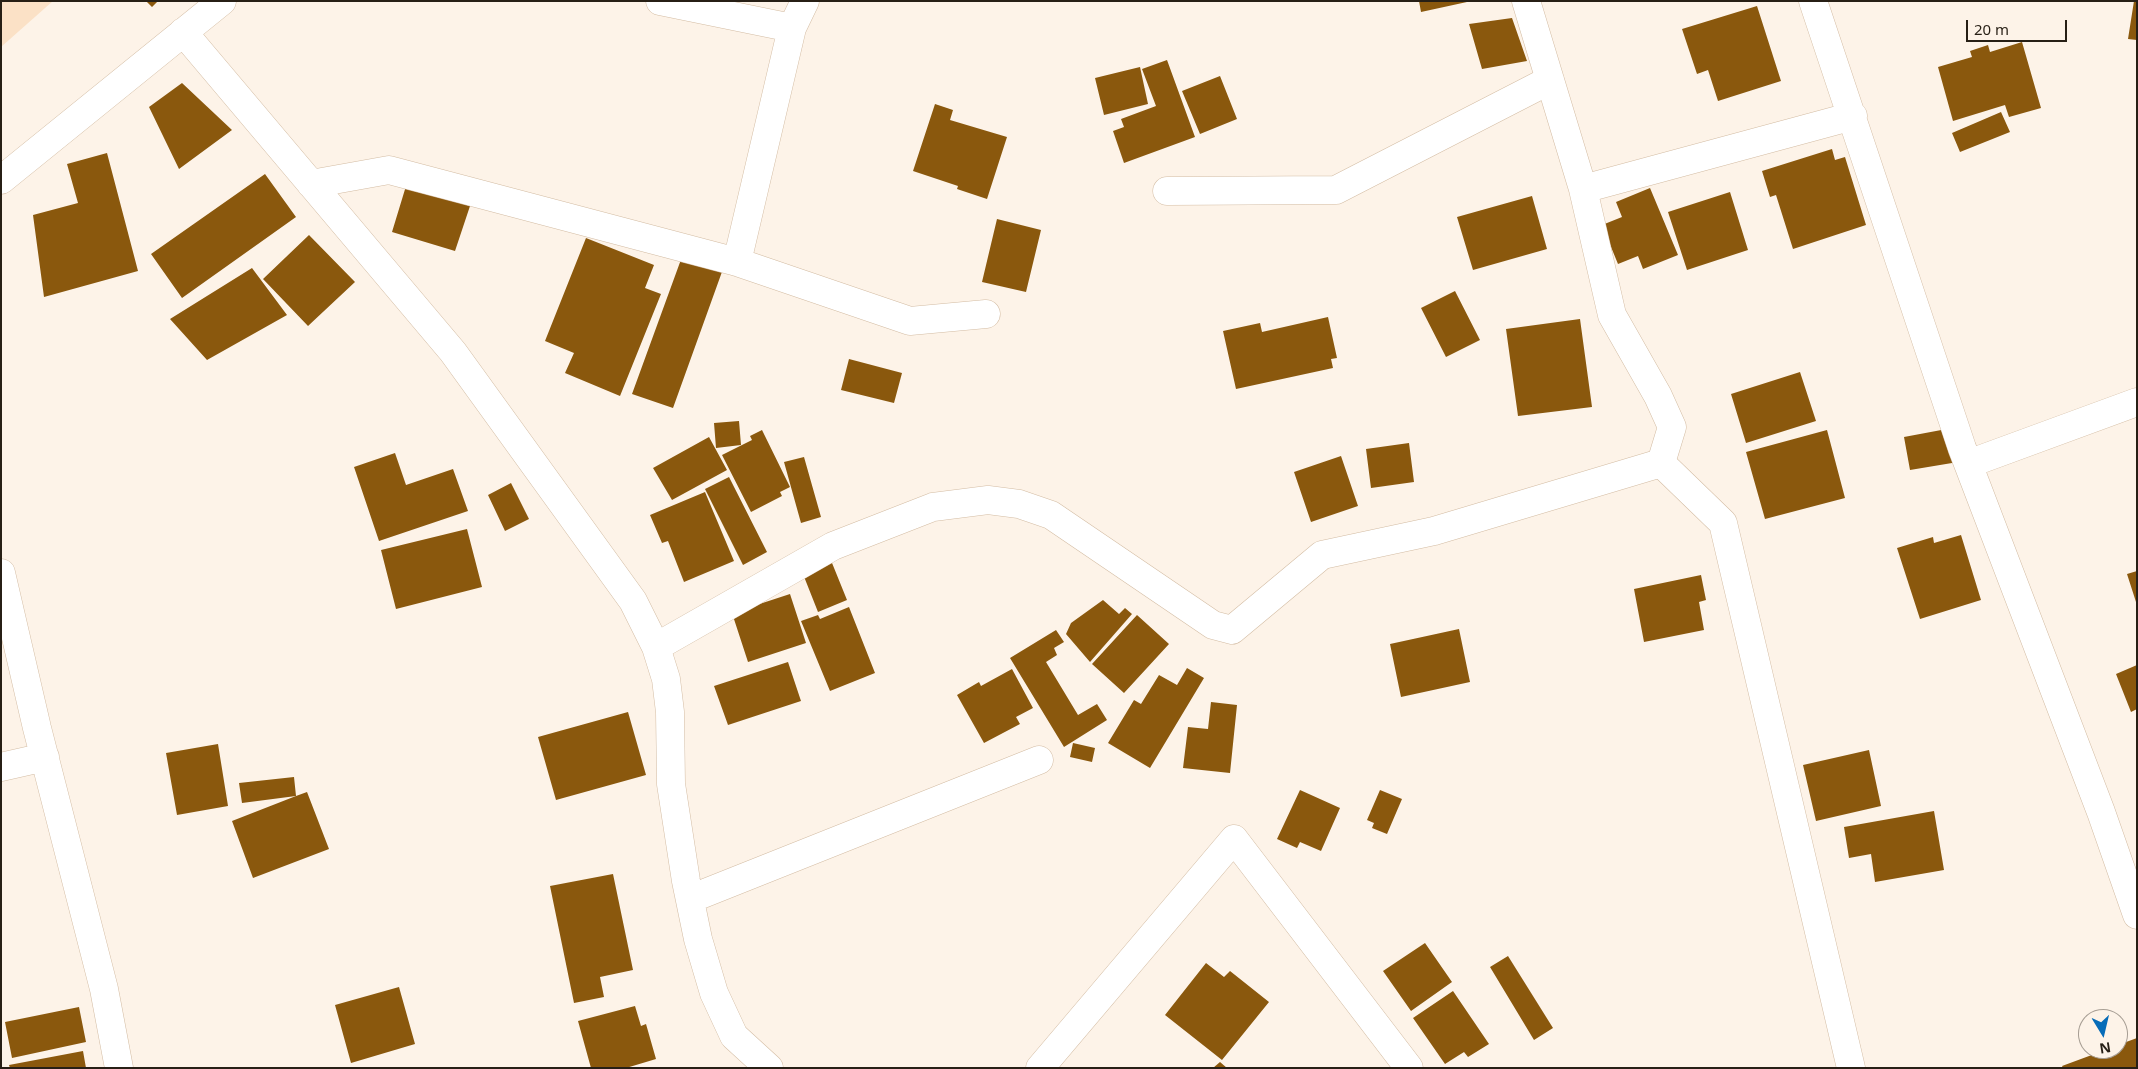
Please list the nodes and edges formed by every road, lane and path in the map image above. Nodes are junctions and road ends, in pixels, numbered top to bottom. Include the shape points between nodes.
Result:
1 (222, 1) edge
2 (660, 1) edge
3 (760, 1) edge
4 (805, 1) edge
5 (1526, 1) edge
6 (1813, 1) edge
7 (792, 28) junction
8 (183, 32) junction
9 (1550, 80) junction
10 (1853, 116) junction
11 (1, 180) edge
12 (311, 184) junction
13 (1583, 189) junction
14 (1167, 191) dead end
15 (737, 262) junction
16 (986, 314) dead end
17 (2137, 402) edge
18 (1661, 463) junction
19 (1968, 464) junction
20 (1, 573) edge
21 (656, 647) junction
22 (45, 757) junction
23 (1039, 760) dead end
24 (1, 767) edge
25 (690, 900) junction
26 (2137, 916) edge
27 (119, 1068) edge
28 (768, 1068) edge
29 (1040, 1068) edge
30 (1409, 1068) edge
31 (1851, 1068) edge

1 - 8 street
2 - 7 street
3 - 7 street
4 - 7 street
5 - 9 street
6 - 10 street
7 - 15 street
8 - 11 street
8 - 12 street
9 - 13 street
9 - 14 street via 1336,190
10 - 13 street
10 - 19 street
12 - 15 street via 389,170
12 - 21 street via 453,352 633,601
13 - 18 street via 1612,315 1672,427
15 - 16 street via 910,321
17 - 19 street
18 - 21 street via 1434,531 1322,555 1232,630 1213,625 1051,515 1019,504 988,500 933,507 833,546
18 - 31 street via 1723,523
19 - 26 street via 2101,812
20 - 22 street
21 - 25 street via 666,679 671,784
22 - 24 street
22 - 27 street via 104,989
23 - 25 street
25 - 28 street via 714,992 734,1036
29 - 30 street via 1234,840

